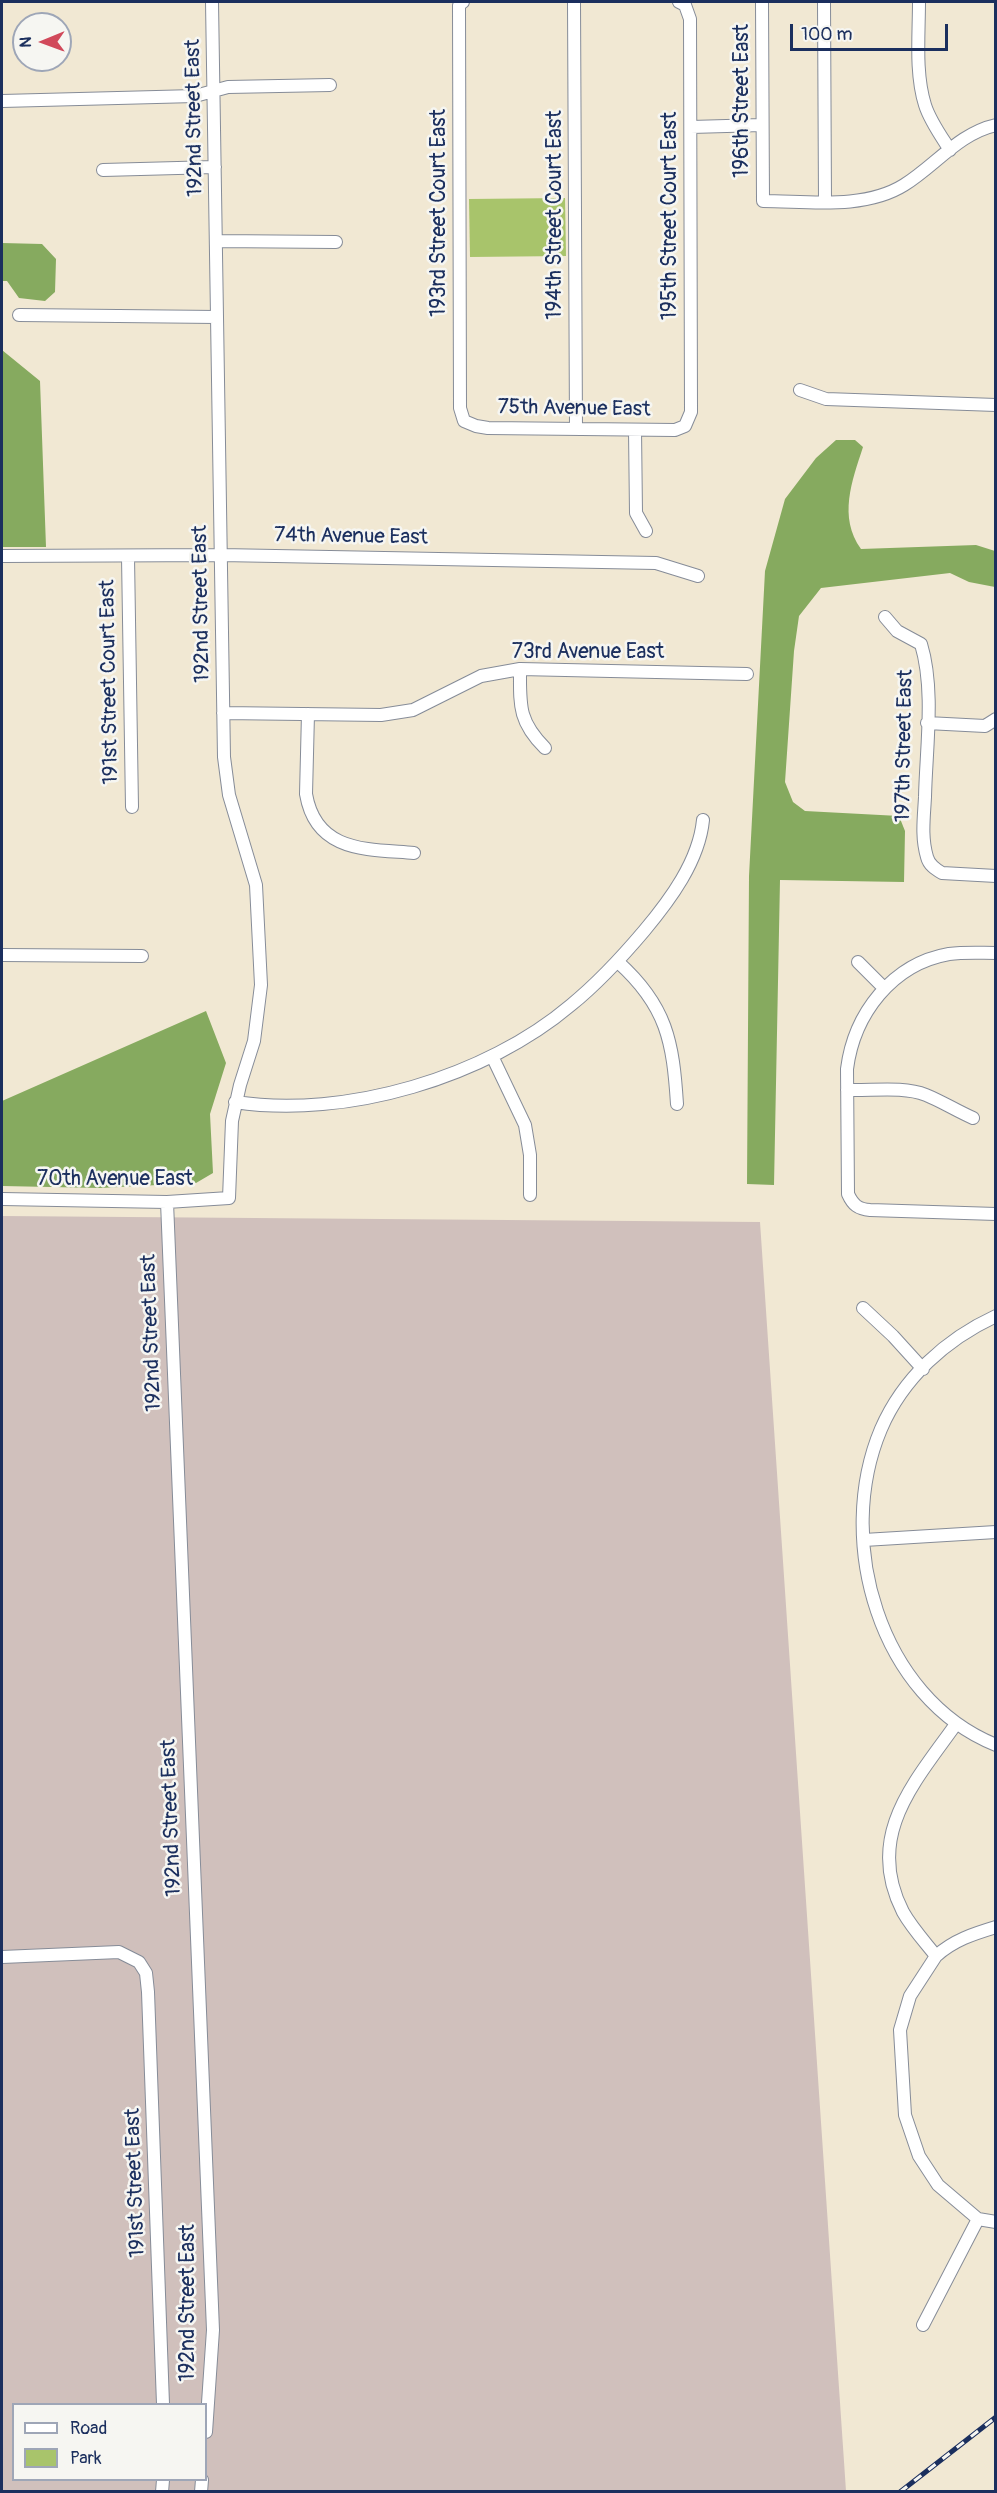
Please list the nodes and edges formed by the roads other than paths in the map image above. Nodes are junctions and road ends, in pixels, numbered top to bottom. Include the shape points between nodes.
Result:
1 (212, 2) edge
2 (574, 2) edge
3 (762, 2) edge
4 (824, 2) edge
5 (919, 2) edge
6 (461, 3) edge
7 (682, 3) edge
8 (330, 85) dead end
9 (214, 90) junction
10 (2, 101) edge
11 (762, 125) junction
12 (996, 125) edge
13 (691, 127) junction
14 (950, 150) junction
15 (215, 167) junction
16 (103, 170) dead end
17 (825, 202) junction
18 (216, 241) junction
19 (336, 242) dead end
20 (19, 315) dead end
21 (217, 317) junction
22 (800, 390) dead end
23 (996, 405) edge
24 (464, 421) joint
25 (685, 426) joint
26 (576, 429) junction
27 (635, 430) junction
28 (646, 531) dead end
29 (221, 555) junction
30 (2, 556) edge
31 (128, 557) junction
32 (698, 576) dead end
33 (885, 617) dead end
34 (520, 669) junction
35 (747, 674) dead end
36 (223, 712) junction
37 (308, 714) junction
38 (996, 719) edge
39 (927, 723) junction
40 (545, 748) dead end
41 (132, 807) dead end
42 (703, 820) dead end
43 (414, 854) dead end
44 (996, 876) edge
45 (996, 953) edge
46 (2, 955) edge
47 (142, 956) dead end
48 (618, 962) junction
49 (858, 962) dead end
50 (884, 988) junction
51 (492, 1056) junction
52 (847, 1090) junction
53 (235, 1102) junction
54 (677, 1104) dead end
55 (973, 1118) dead end
56 (530, 1195) dead end
57 (229, 1198) joint
58 (2, 1199) edge
59 (167, 1202) junction
60 (996, 1214) edge
61 (863, 1308) dead end
62 (996, 1316) edge
63 (922, 1369) junction
64 (996, 1532) edge
65 (864, 1540) junction
66 (956, 1724) junction
67 (996, 1745) edge
68 (996, 1927) edge
69 (936, 1956) junction
70 (2, 1957) edge
71 (978, 2219) junction
72 (996, 2222) edge
73 (923, 2325) dead end
74 (163, 2403) edge
75 (207, 2417) edge

1 - 9 street, 192nd Street East
2 - 26 street, 194th Street Court East
3 - 11 street, 196th Street East
4 - 17 street
5 - 14 street via 920,83 932,121
6 - 24 street, 193rd Street Court East via 460,397
7 - 13 street, 195th Street Court East via 690,19
8 - 9 street
9 - 10 street via 195,96
9 - 15 street, 192nd Street East
11 - 13 street
11 - 17 street, 196th Street East via 763,201
12 - 14 street via 967,136
13 - 25 street, 195th Street Court East via 691,412
14 - 17 street via 902,187 876,197
15 - 16 street
15 - 18 street, 192nd Street East
18 - 19 street
18 - 21 street, 192nd Street East
20 - 21 street
21 - 29 street, 192nd Street East
22 - 23 street via 826,399
24 - 26 street, 75th Avenue East via 488,428
25 - 27 street, 75th Avenue East via 675,430
26 - 27 street, 75th Avenue East
27 - 28 street via 636,513
29 - 31 street, 74th Avenue East
29 - 32 street, 74th Avenue East via 656,563
29 - 36 street, 192nd Street East
30 - 31 street, 74th Avenue East
31 - 41 street, 191st Street Court East
33 - 39 street, 197th Street East via 897,631 921,644 927,670
34 - 35 street, 73rd Avenue East
34 - 37 street, 73rd Avenue East via 481,676 430,702 397,713
34 - 40 street via 524,722
36 - 37 street, 73rd Avenue East
36 - 53 street, 192nd Street East via 229,795 253,870 259,908 259,1012
37 - 43 street via 306,794 319,826 340,843
38 - 39 street via 985,726
39 - 44 street, 197th Street East via 923,836 927,858 942,873
42 - 48 street via 701,839 683,875 660,912
45 - 50 street via 936,957 912,967
46 - 47 street
48 - 51 street via 571,1006
48 - 54 street via 653,1001 668,1033 674,1056
49 - 50 street
50 - 52 street via 863,1016 849,1050
51 - 53 street via 432,1081 376,1096 312,1104
51 - 56 street via 525,1125 531,1155
52 - 55 street via 915,1092
52 - 60 street via 848,1194 853,1204 870,1210
53 - 57 street, 192nd Street East
57 - 59 street, 70th Avenue East
58 - 59 street, 70th Avenue East
59 - 75 street, 192nd Street East via 213,2330
61 - 63 street
62 - 63 street via 964,1332
63 - 65 street via 898,1398 870,1461
64 - 65 street
65 - 66 street via 870,1586 890,1644 918,1689
66 - 67 street
66 - 69 street via 901,1804 891,1838 890,1868 903,1912
68 - 69 street via 956,1941
69 - 71 street via 910,1996 900,2030 905,2115 919,2156 938,2185
70 - 74 street, 191st Street East via 119,1952 139,1962 146,1974
71 - 72 street
71 - 73 street

